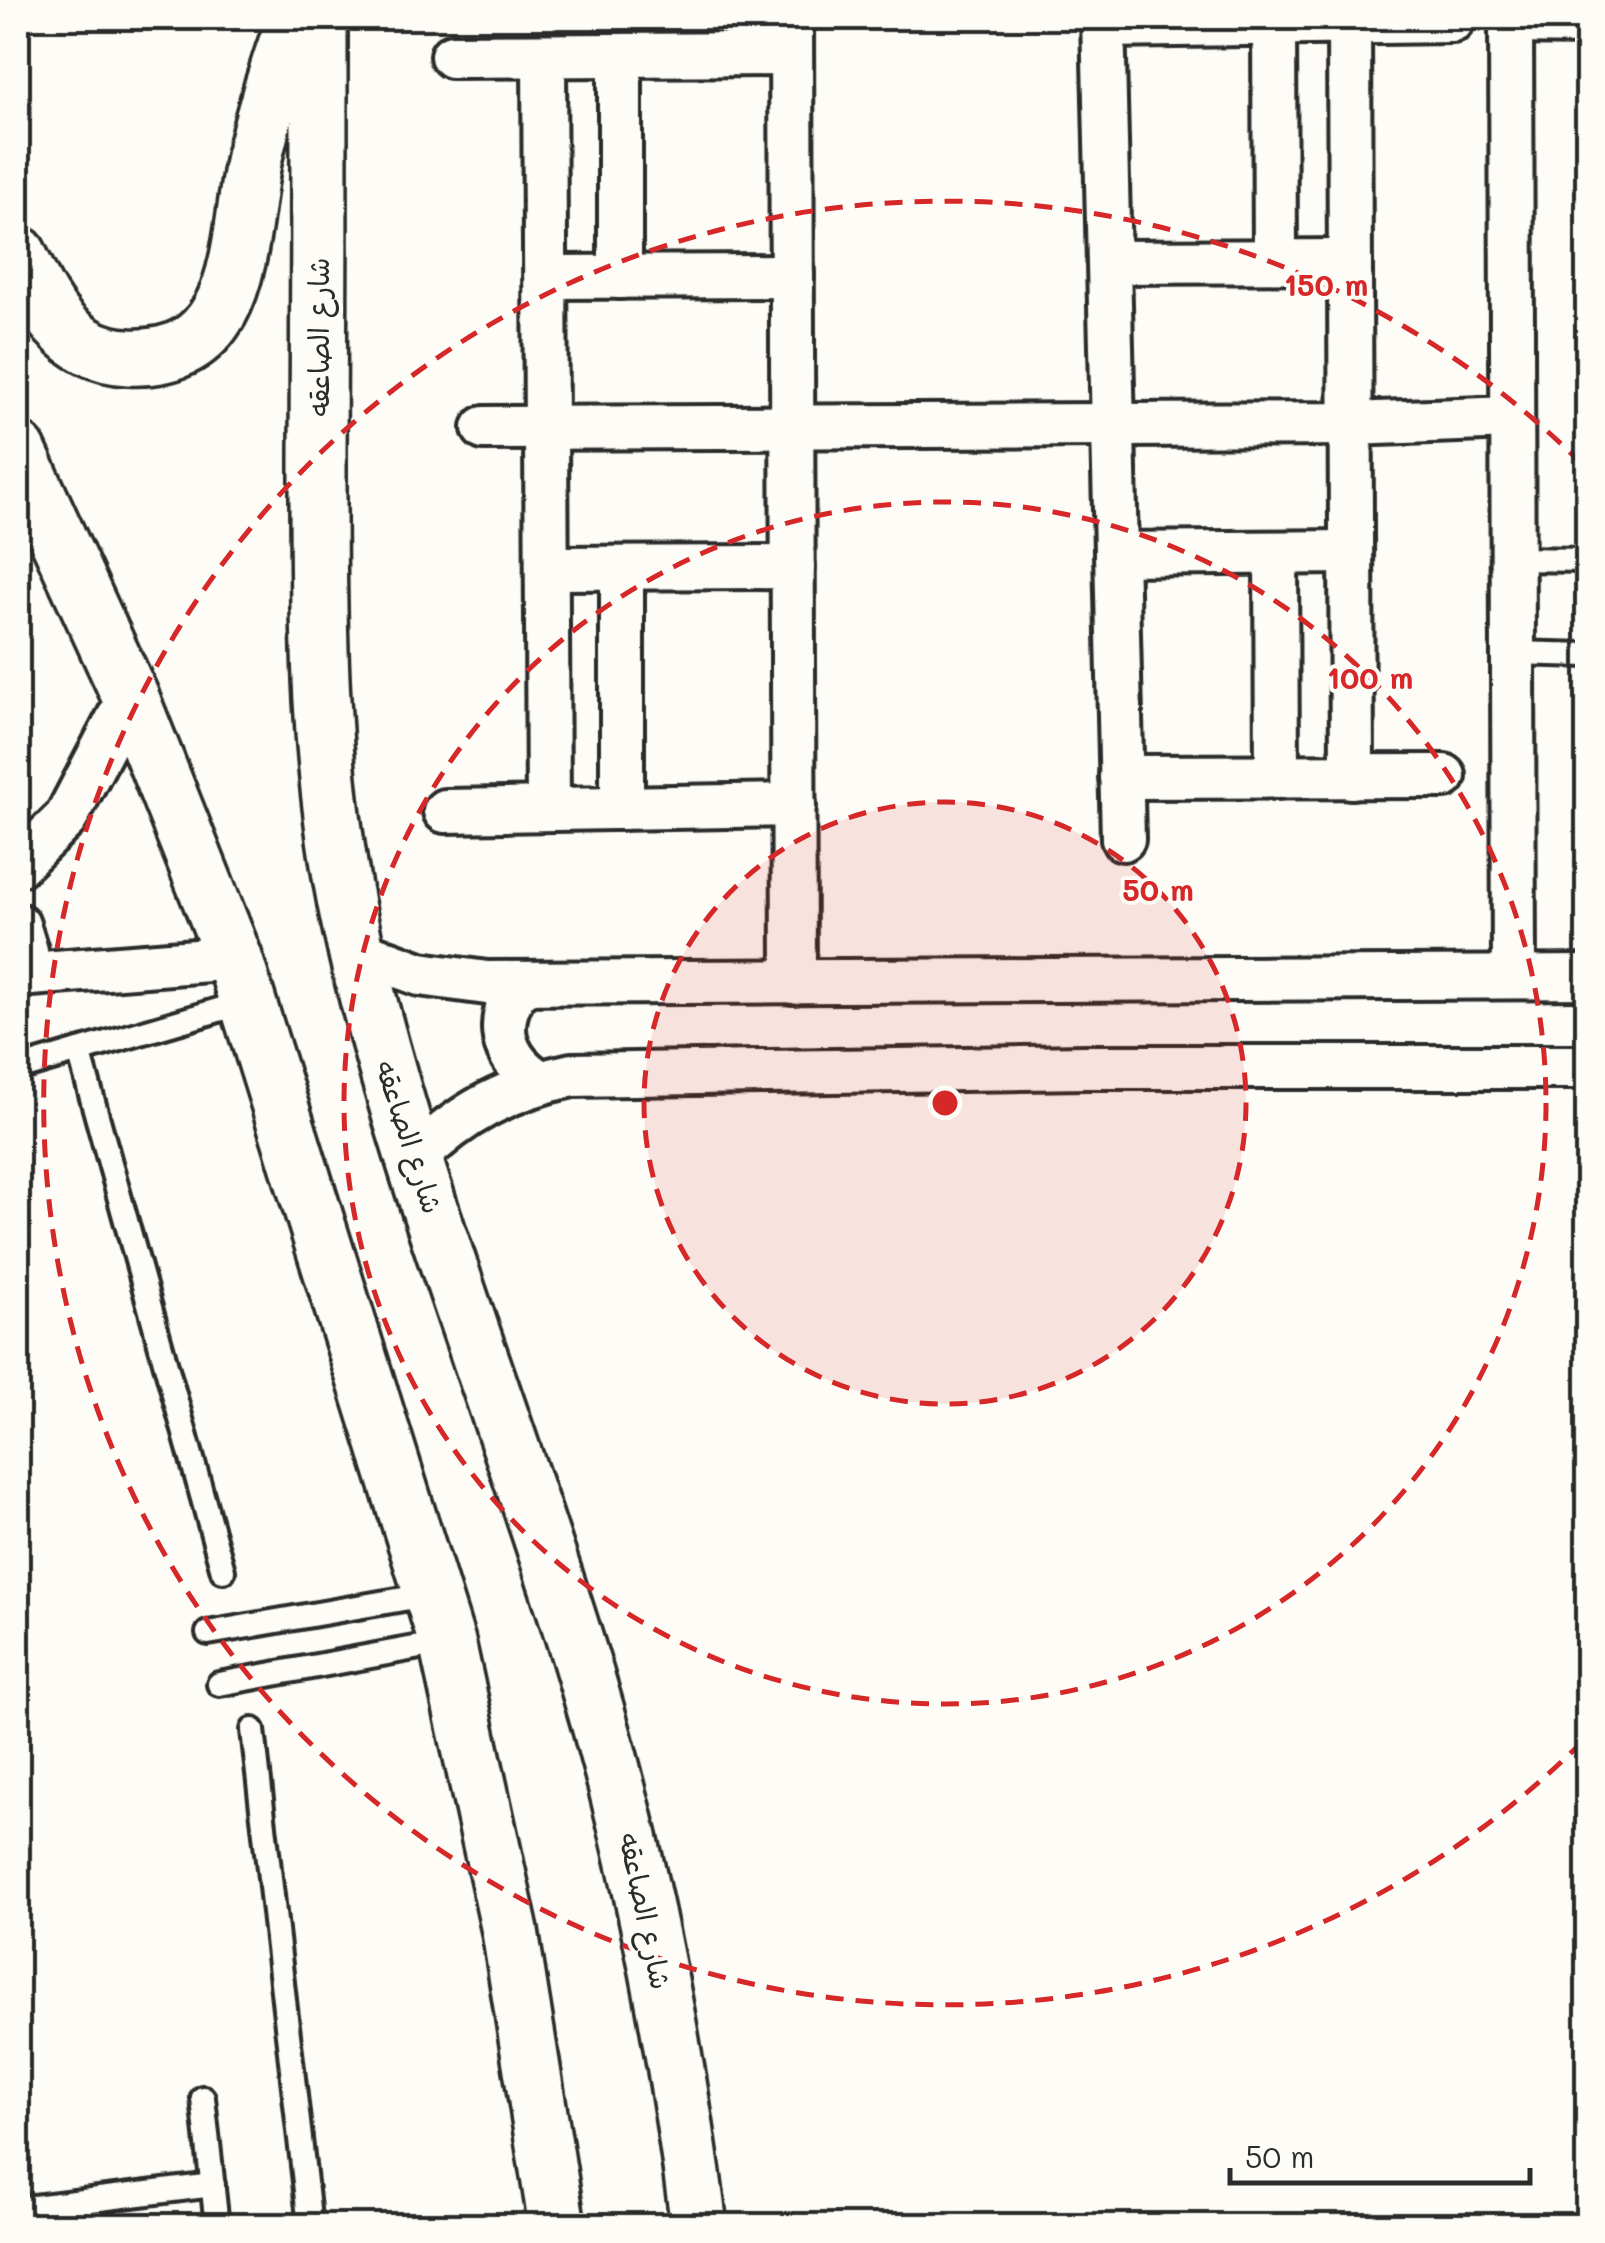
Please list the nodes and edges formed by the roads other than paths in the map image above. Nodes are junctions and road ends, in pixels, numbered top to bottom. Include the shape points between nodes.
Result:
1 (296, 18) edge
2 (319, 18) edge
3 (1103, 22) edge
4 (1452, 22) dead end
5 (1350, 23) junction
6 (1274, 24) junction
7 (1511, 25) edge
8 (1588, 33) edge
9 (791, 36) edge
10 (620, 55) junction
11 (452, 56) dead end
12 (544, 56) junction
13 (18, 254) edge
14 (1275, 261) junction
15 (1350, 261) junction
16 (1109, 262) junction
17 (792, 276) junction
18 (546, 277) junction
19 (620, 277) junction
20 (1512, 418) junction
21 (792, 424) junction
22 (1113, 424) junction
23 (1350, 424) junction
24 (546, 425) junction
25 (484, 428) dead end
26 (18, 451) edge
27 (18, 500) edge
28 (57, 543) junction
29 (1352, 552) junction
30 (1276, 553) junction
31 (1116, 554) junction
32 (1513, 558) junction
33 (1588, 560) edge
34 (793, 567) junction
35 (547, 568) junction
36 (622, 568) junction
37 (1513, 653) junction
38 (1588, 655) edge
39 (130, 696) junction
40 (1352, 776) junction
41 (1444, 776) dead end
42 (1121, 777) junction
43 (1276, 777) junction
44 (794, 805) junction
45 (622, 808) junction
46 (548, 809) junction
47 (446, 811) dead end
48 (1122, 839) dead end
49 (18, 864) edge
50 (18, 925) edge
51 (357, 951) junction
52 (22, 975) edge
53 (1588, 976) edge
54 (1514, 977) junction
55 (242, 979) junction
56 (794, 982) junction
57 (522, 984) junction
58 (79, 1051) junction
59 (1588, 1067) edge
60 (18, 1069) edge
61 (540, 1082) junction
62 (415, 1159) junction
63 (223, 1571) dead end
64 (439, 1618) junction
65 (208, 1633) dead end
66 (219, 1684) dead end
67 (253, 1730) dead end
68 (203, 2098) dead end
69 (212, 2185) junction
70 (18, 2209) edge
71 (217, 2226) edge
72 (310, 2226) edge
73 (557, 2226) edge
74 (698, 2226) edge

1 - 13 street via 254,158 235,280 227,302 200,334 181,347 139,358 96,351 59,327
2 - 51 street, شارع الصاعقه via 318,641 333,826
3 - 6 street
3 - 16 street
4 - 5 street
5 - 6 street
5 - 15 street
6 - 14 street
7 - 8 lane
7 - 20 street
9 - 10 street
9 - 17 street
10 - 12 street
10 - 19 street
11 - 12 street
12 - 18 street
14 - 15 street
14 - 16 street
15 - 23 street
16 - 22 street
17 - 19 street
17 - 21 street
18 - 19 street
18 - 24 street
20 - 23 street
20 - 32 street
21 - 22 street
21 - 24 street
21 - 34 street
22 - 23 street
22 - 31 street
23 - 29 street
24 - 25 street
24 - 35 street
26 - 28 street
27 - 28 lane
28 - 39 street
29 - 30 street
29 - 40 street
30 - 31 street
30 - 43 street
31 - 42 street
32 - 33 lane
32 - 37 street
34 - 36 street
34 - 44 street
35 - 36 street
35 - 46 street
36 - 45 street
37 - 38 lane
37 - 54 street
39 - 49 street via 66,818
39 - 55 street
40 - 41 street
40 - 43 street
42 - 43 street
42 - 48 street
44 - 45 street
44 - 56 street
45 - 46 street
46 - 47 street
50 - 52 street via 26,951
51 - 57 street via 437,977
51 - 62 street, شارع الصاعقه
52 - 55 street
53 - 54 street
54 - 56 street
55 - 58 lane
55 - 64 street
56 - 57 street
57 - 61 street via 509,1000 503,1038 510,1056
58 - 60 lane
58 - 63 lane
59 - 61 street via 639,1073
61 - 62 street via 472,1112
62 - 74 street, شارع الصاعقه via 552,1567 616,1782 664,2000
64 - 65 lane
64 - 66 lane
64 - 73 street via 510,1931
67 - 72 lane
68 - 69 lane
69 - 70 lane
69 - 71 lane

